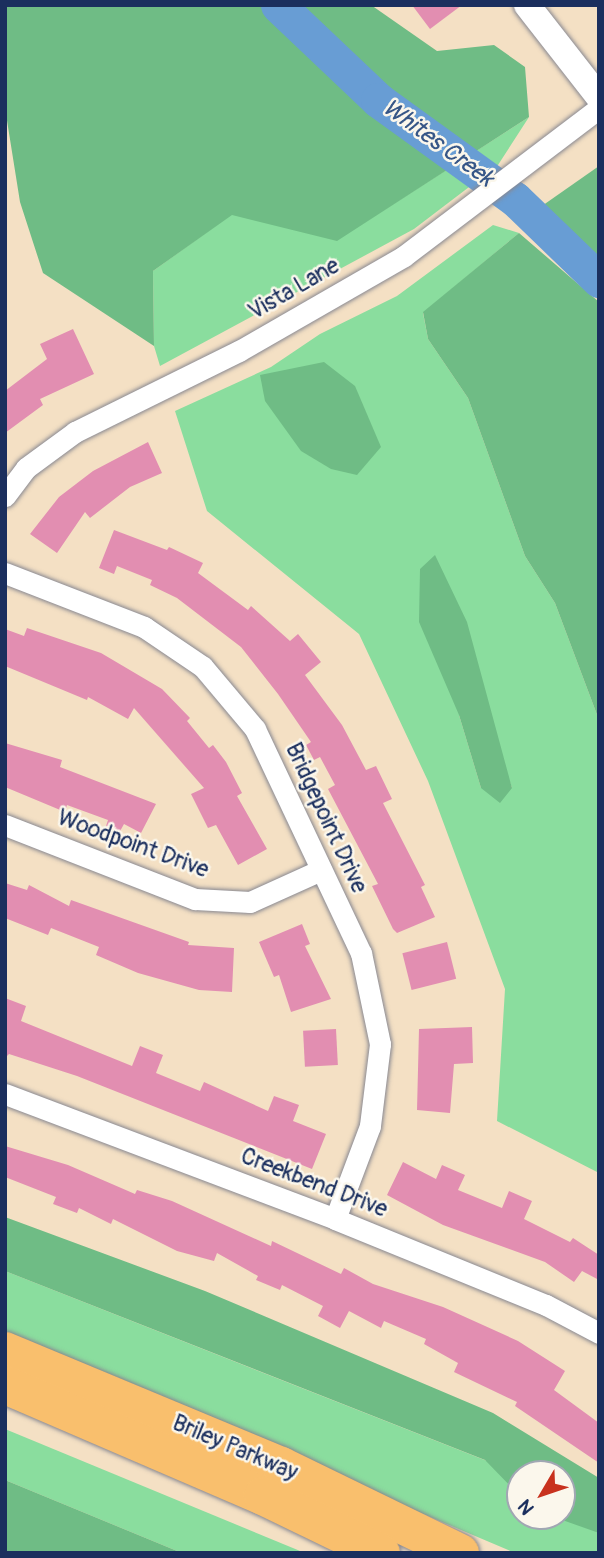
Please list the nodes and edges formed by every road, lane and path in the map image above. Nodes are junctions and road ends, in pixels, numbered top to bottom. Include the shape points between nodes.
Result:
1 (527, 5) edge
2 (599, 97) edge
3 (599, 108) edge
4 (5, 496) edge
5 (5, 573) edge
6 (5, 825) edge
7 (321, 870) junction
8 (5, 1094) edge
9 (335, 1219) junction
10 (599, 1333) edge
11 (5, 1351) edge
12 (5, 1385) edge
13 (382, 1553) edge
14 (460, 1553) edge

1 - 2 street
3 - 4 street, Vista Lane via 404,256 239,351 75,432 26,468
5 - 7 street, Bridgepoint Drive via 144,627 203,667 255,729
6 - 7 street, Woodpoint Drive via 195,898 250,902
7 - 9 street, Bridgepoint Drive via 362,953 380,1044 370,1126
8 - 9 street, Creekbend Drive
9 - 10 street, Creekbend Drive via 546,1304
11 - 14 highway, Briley Parkway via 281,1466
12 - 13 highway, Briley Parkway

